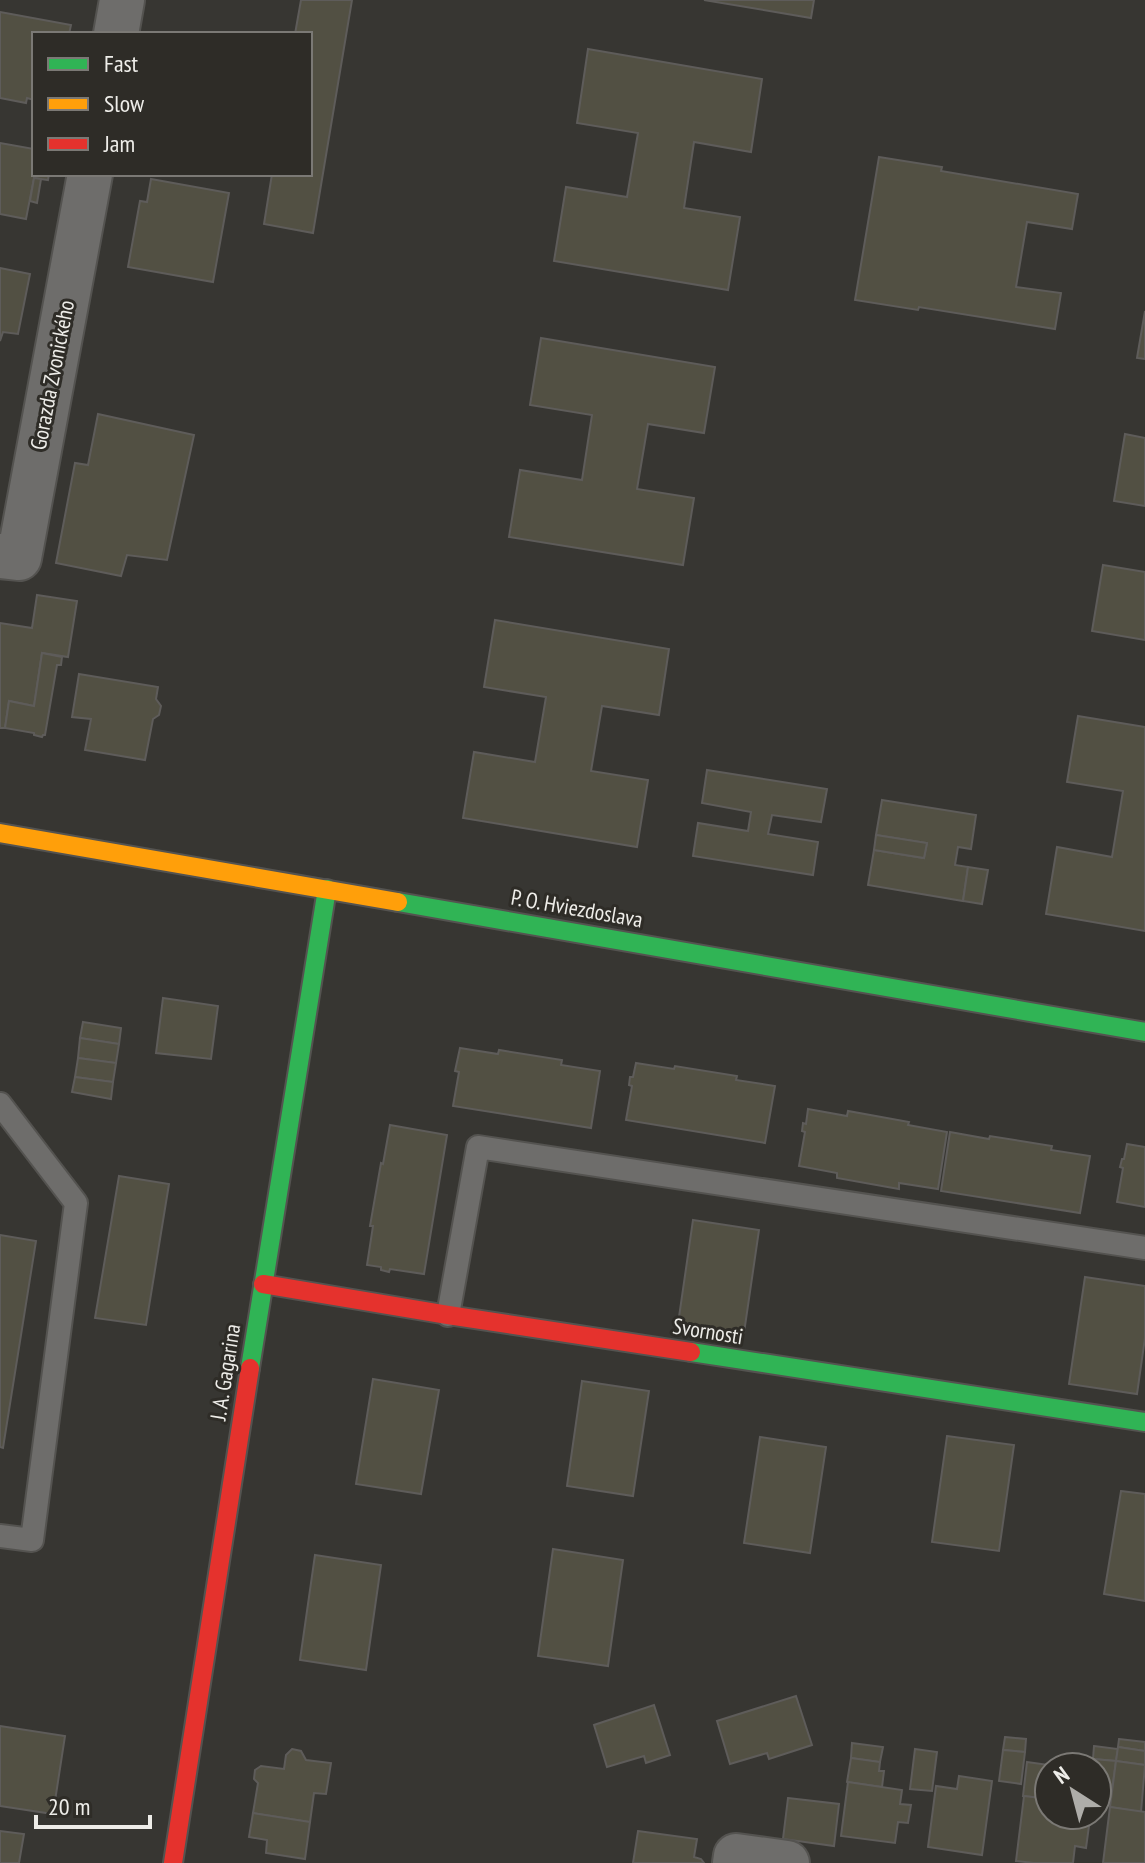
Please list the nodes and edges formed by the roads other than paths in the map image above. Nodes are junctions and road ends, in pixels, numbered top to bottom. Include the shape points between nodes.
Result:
1 (122, 0) edge
2 (116, 32) edge
3 (90, 176) edge
4 (0, 556) edge
5 (0, 833) edge
6 (327, 889) junction
7 (1145, 1032) edge
8 (0, 1104) edge
9 (1145, 1248) edge
10 (263, 1284) junction
11 (448, 1315) junction
12 (1145, 1422) edge
13 (0, 1536) edge
14 (736, 1859) edge
15 (173, 1863) edge
16 (787, 1863) edge

1 - 2 street
3 - 4 street, Gorazda Zvonického via 19,558
5 - 6 street, P. O. Hviezdoslava
6 - 7 street, P. O. Hviezdoslava
6 - 10 street, J. A. Gagarina
8 - 13 lane via 76,1203 32,1540
9 - 11 lane via 478,1147
10 - 11 street, Svornosti
10 - 15 street, J. A. Gagarina
11 - 12 street, Svornosti
14 - 16 street

